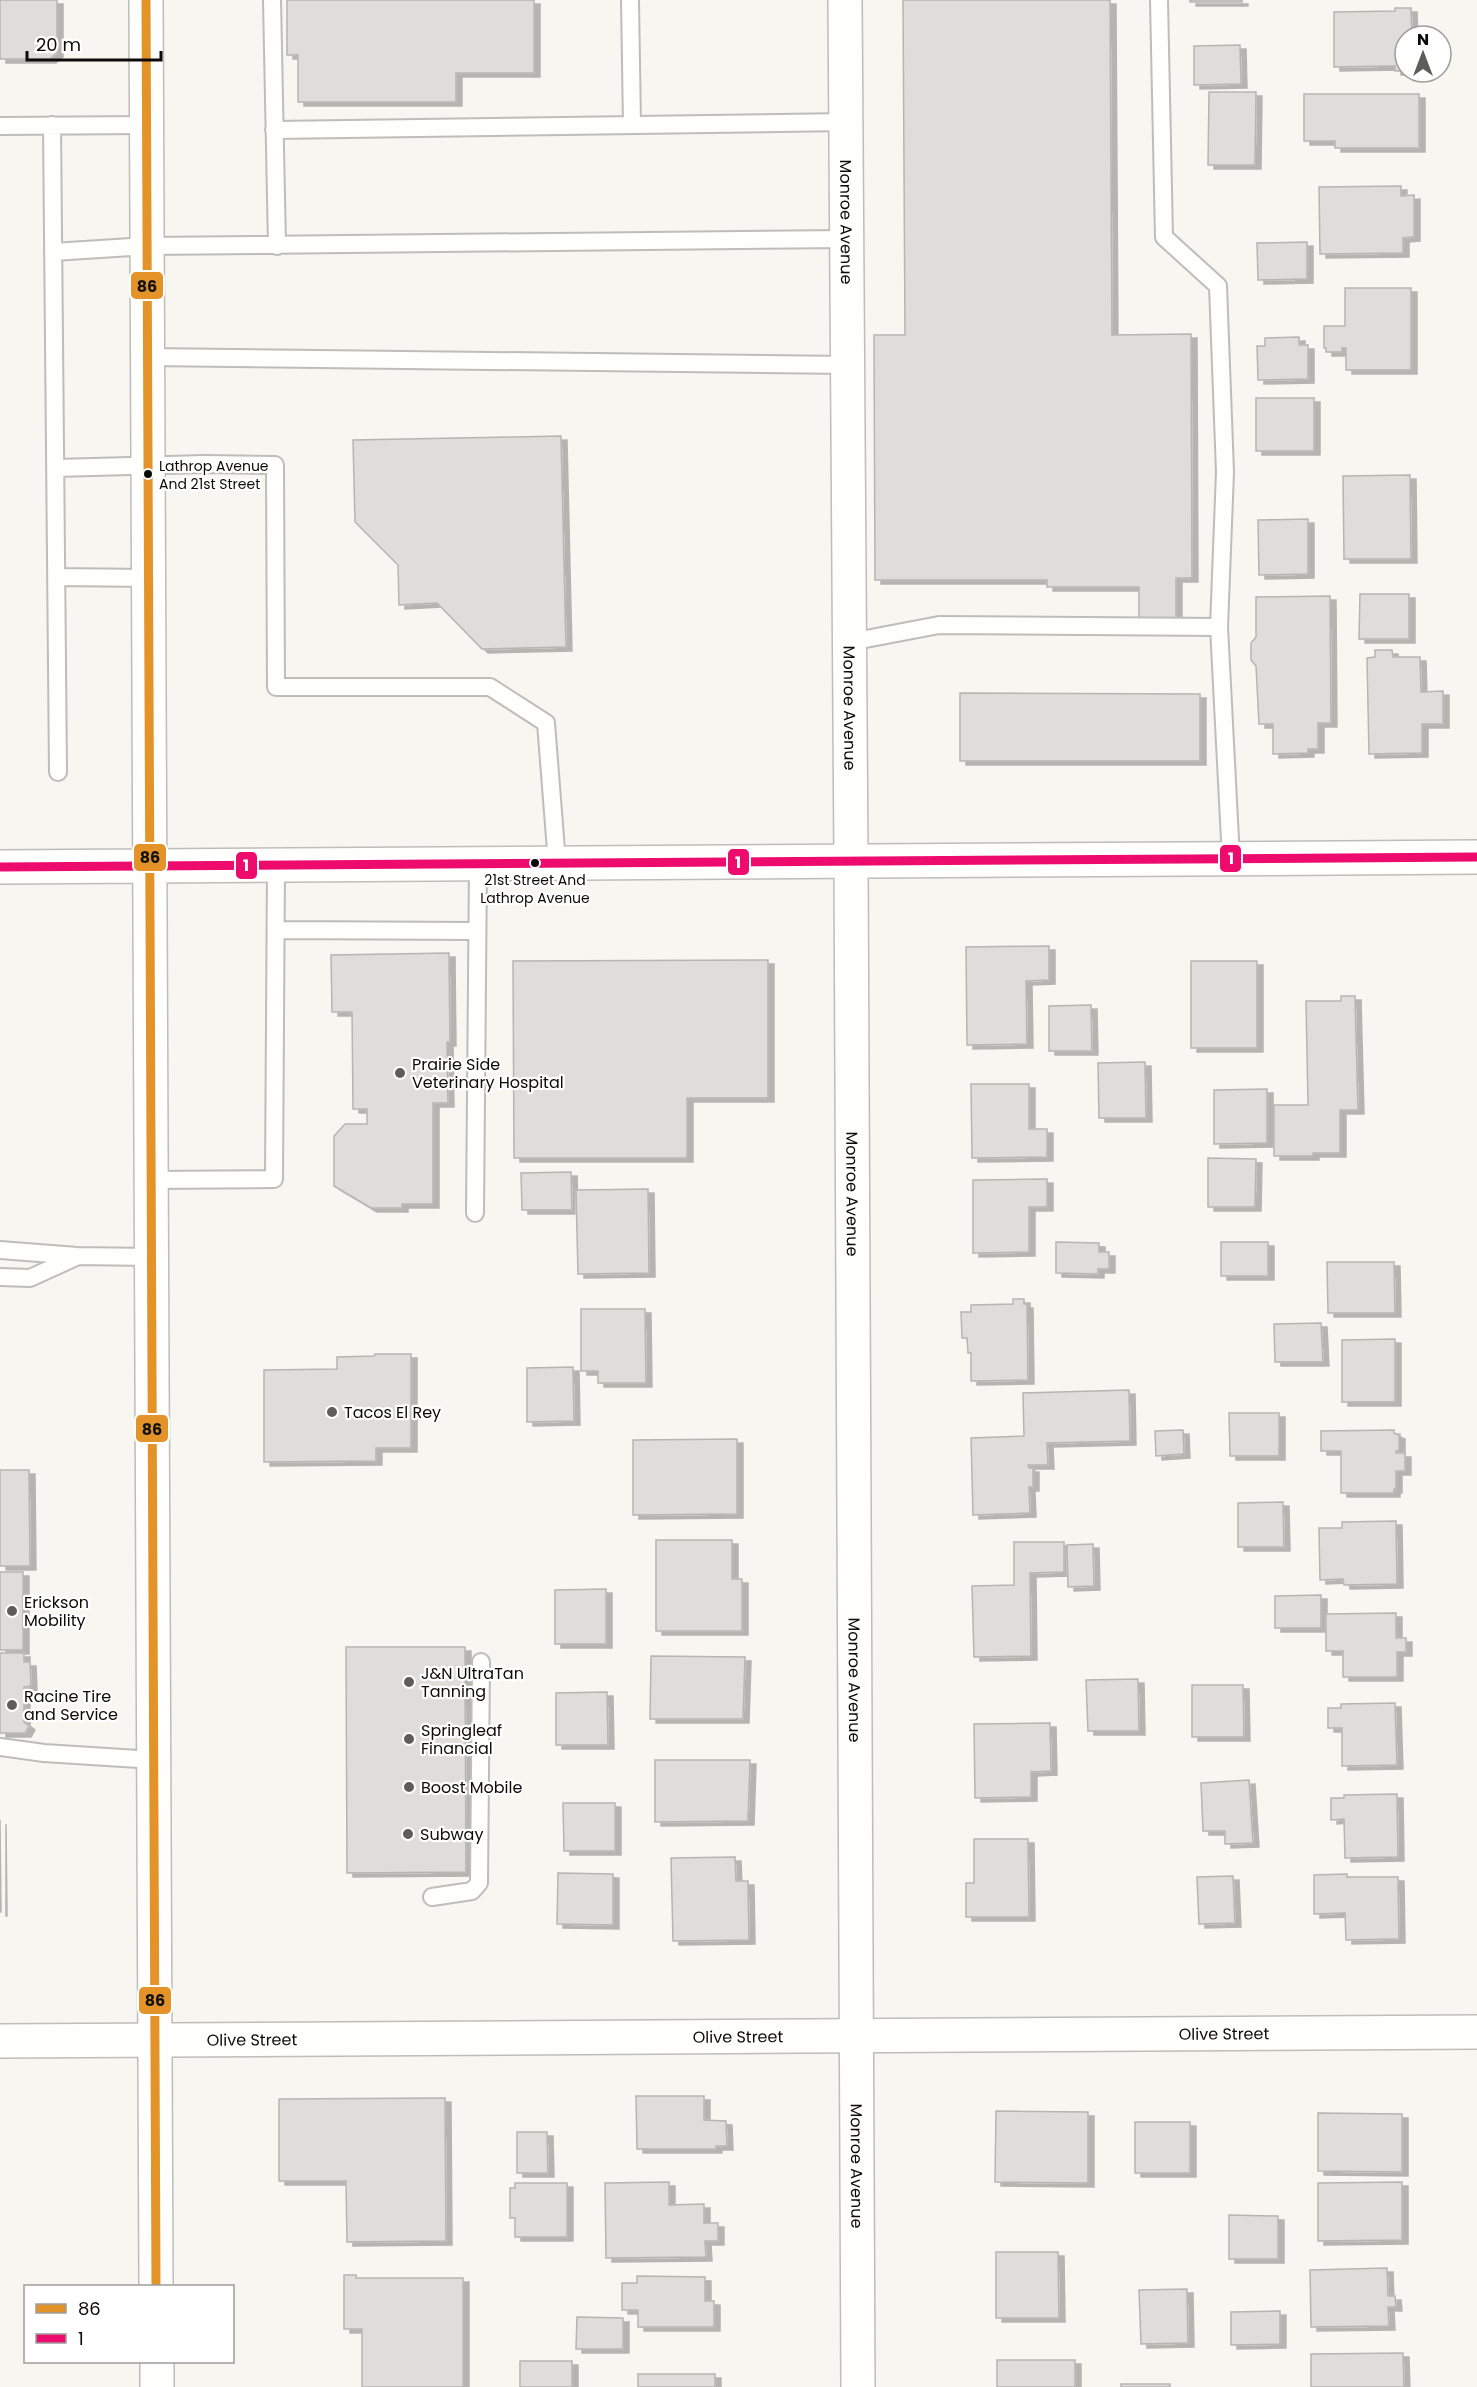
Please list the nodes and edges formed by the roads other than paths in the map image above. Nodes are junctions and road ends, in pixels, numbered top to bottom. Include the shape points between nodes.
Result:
1 (146, 0) edge
2 (272, 0) edge
3 (630, 0) edge
4 (845, 0) edge
5 (1159, 0) edge
6 (846, 122) junction
7 (52, 125) junction
8 (146, 125) junction
9 (632, 125) junction
10 (0, 126) edge
11 (274, 130) junction
12 (847, 239) junction
13 (147, 246) junction
14 (278, 246) junction
15 (53, 252) junction
16 (147, 357) junction
17 (848, 365) junction
18 (148, 466) junction
19 (56, 468) junction
20 (57, 578) junction
21 (150, 578) junction
22 (1219, 627) junction
23 (850, 642) junction
24 (58, 772) dead end
25 (1477, 857) edge
26 (1231, 859) junction
27 (851, 861) junction
28 (557, 863) junction
29 (478, 864) junction
30 (276, 865) junction
31 (150, 866) junction
32 (0, 867) edge
33 (276, 930) junction
34 (476, 931) junction
35 (151, 1180) junction
36 (475, 1213) dead end
37 (0, 1250) edge
38 (77, 1256) junction
39 (152, 1257) junction
40 (0, 1277) edge
41 (481, 1662) dead end
42 (0, 1747) edge
43 (154, 1760) junction
44 (432, 1897) dead end
45 (1477, 2032) edge
46 (857, 2036) junction
47 (0, 2041) edge
48 (155, 2041) junction
49 (156, 2285) edge
50 (157, 2363) edge
51 (157, 2387) edge
52 (858, 2387) edge

1 - 8 street
2 - 11 lane
3 - 9 lane
4 - 6 street, Monroe Avenue
5 - 22 lane via 1164,237 1218,286 1225,471
6 - 9 lane
6 - 12 street, Monroe Avenue
7 - 8 lane
7 - 10 lane
7 - 15 lane
8 - 13 street
9 - 11 lane
11 - 14 lane
12 - 14 lane
12 - 17 street, Monroe Avenue
13 - 14 lane
13 - 15 lane
13 - 16 street
15 - 19 lane
16 - 17 lane
16 - 18 street
17 - 23 street, Monroe Avenue
18 - 19 lane
18 - 21 street
18 - 28 lane via 275,465 276,687 490,687 546,723
19 - 20 lane
20 - 21 lane
20 - 24 lane
21 - 31 street
22 - 23 lane via 939,625
22 - 26 lane
23 - 27 street, Monroe Avenue
25 - 26 street
26 - 27 street
27 - 28 street
27 - 46 street, Monroe Avenue
28 - 29 street
29 - 30 street
29 - 34 lane
30 - 31 street
30 - 33 lane
31 - 32 street
31 - 35 street
33 - 34 lane
33 - 35 lane via 274,1179
34 - 36 lane
35 - 39 street
37 - 38 lane
38 - 39 lane
38 - 40 lane via 30,1278
39 - 43 street
41 - 44 lane via 479,1882 472,1892
42 - 43 lane
43 - 48 street
45 - 46 street, Olive Street
46 - 48 street, Olive Street
46 - 52 street, Monroe Avenue
47 - 48 street, Olive Street
48 - 49 street
50 - 51 street

